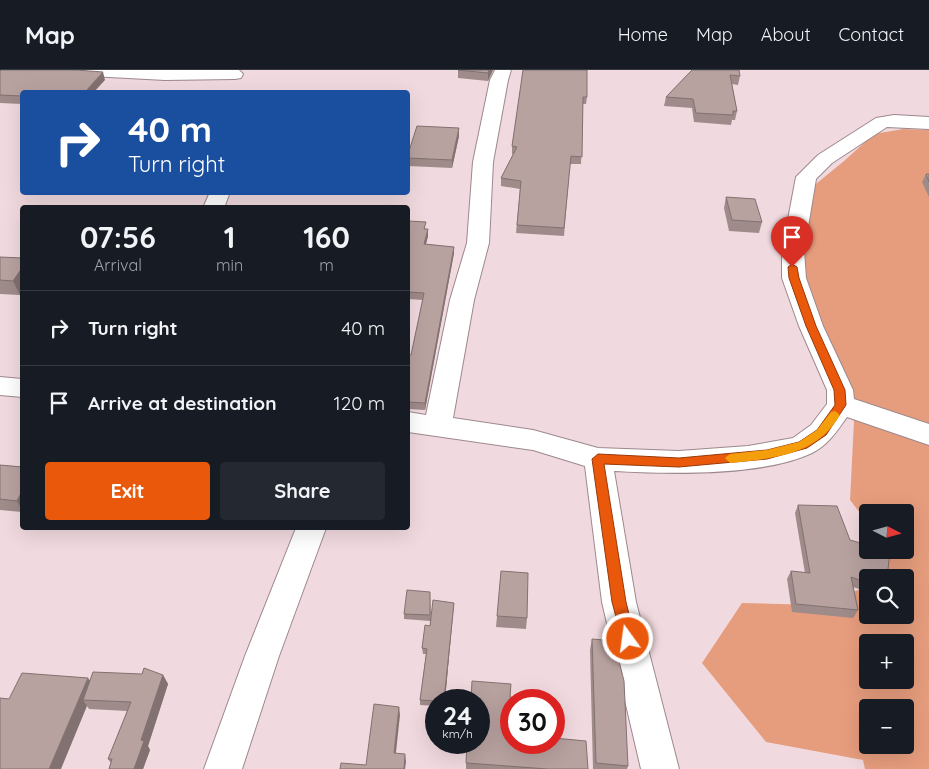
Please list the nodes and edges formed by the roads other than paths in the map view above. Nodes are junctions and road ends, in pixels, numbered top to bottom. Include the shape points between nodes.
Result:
1 (72, 70) edge
2 (503, 70) edge
3 (237, 77) edge
4 (929, 123) edge
5 (0, 386) edge
6 (20, 388) edge
7 (841, 405) junction
8 (410, 422) edge
9 (438, 425) junction
10 (929, 435) edge
11 (598, 459) junction
12 (310, 530) edge
13 (223, 769) edge
14 (660, 769) edge

1 - 3 street
2 - 9 street via 483,162 478,243 460,310
4 - 7 street via 894,120 878,124 825,159 806,177 794,251 794,278 811,326 840,390
5 - 6 street
7 - 10 street
7 - 11 street via 822,432 802,445 784,451 679,462
8 - 9 street
9 - 11 street via 533,440
11 - 14 street via 619,602
12 - 13 street

